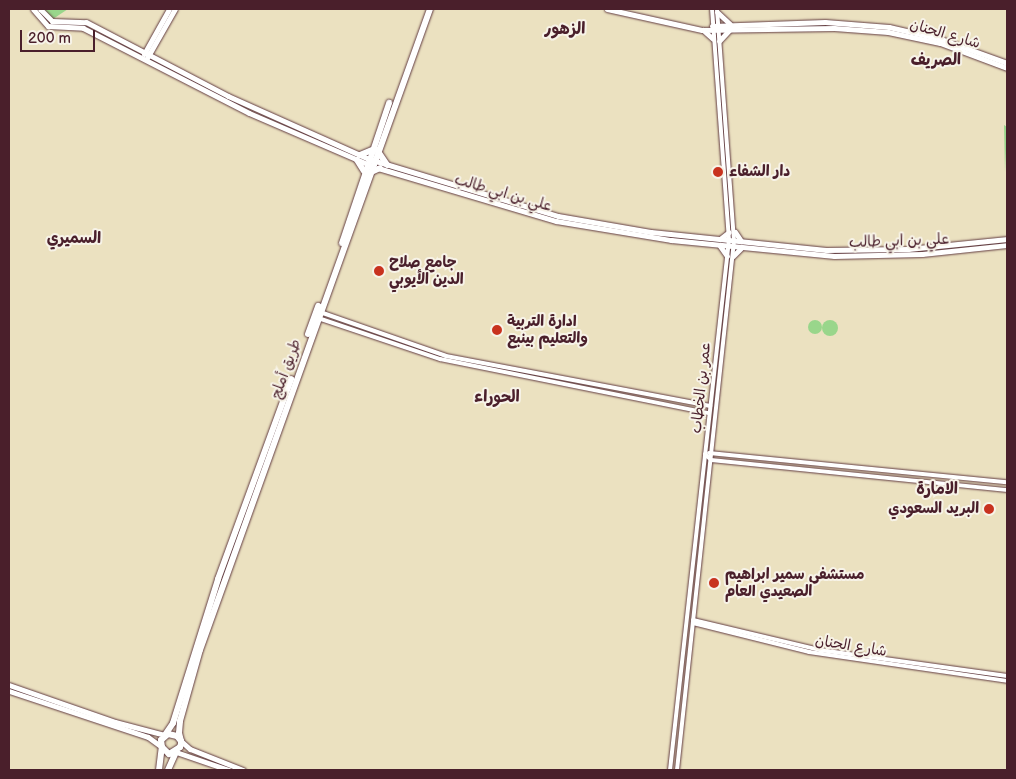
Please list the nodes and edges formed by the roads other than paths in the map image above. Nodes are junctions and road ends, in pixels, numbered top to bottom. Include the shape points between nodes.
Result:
1 (33, 9) edge
2 (40, 9) edge
3 (169, 9) edge
4 (175, 9) edge
5 (426, 9) edge
6 (430, 9) edge
7 (607, 9) edge
8 (712, 9) edge
9 (717, 11) edge
10 (730, 27) junction
11 (715, 28) junction
12 (702, 30) junction
13 (716, 40) junction
14 (145, 57) junction
15 (1007, 63) edge
16 (1007, 68) edge
17 (375, 150) junction
18 (358, 157) junction
19 (370, 162) junction
20 (384, 167) junction
21 (367, 172) junction
22 (732, 232) junction
23 (1007, 239) edge
24 (720, 242) junction
25 (731, 244) junction
26 (743, 245) junction
27 (1007, 245) edge
28 (730, 256) junction
29 (317, 314) junction
30 (710, 406) junction
31 (709, 413) junction
32 (712, 453) junction
33 (705, 454) junction
34 (711, 460) junction
35 (1007, 482) edge
36 (1007, 490) edge
37 (693, 622) junction
38 (197, 649) junction
39 (1007, 676) edge
40 (1007, 681) edge
41 (9, 685) edge
42 (9, 690) edge
43 (43, 700) junction
44 (165, 735) junction
45 (181, 741) junction
46 (162, 747) junction
47 (176, 752) junction
48 (159, 770) edge
49 (168, 770) edge
50 (229, 770) edge
51 (243, 770) edge
52 (670, 770) edge
53 (677, 770) edge

1 - 14 main road, علي بن ابي طالب via 48,26 83,28
2 - 14 main road, علي بن ابي طالب via 50,20 86,22
3 - 14 main road
4 - 14 main road
5 - 17 highway, طريق أملج
6 - 17 highway, طريق أملج
7 - 12 main road, شارع الحنان
8 - 11 street, عمر بن الخطاب
9 - 10 main road
9 - 11 street, عمر بن الخطاب
10 - 11 main road, شارع الحنان
10 - 13 main road
10 - 15 main road, شارع الحنان via 826,22 889,27 941,39
10 - 16 main road, شارع الحنان via 888,32 940,43
11 - 12 main road, شارع الحنان
11 - 13 street, عمر بن الخطاب
12 - 13 main road
13 - 22 street, عمر بن الخطاب
14 - 18 main road, علي بن ابي طالب
17 - 18 highway
17 - 19 highway, طريق أملج
17 - 20 highway
18 - 19 main road, علي بن ابي طالب
18 - 21 highway
19 - 20 main road, علي بن ابي طالب
19 - 21 highway, طريق أملج
20 - 21 highway
20 - 24 main road, علي بن ابي طالب via 558,216
21 - 29 highway, طريق أملج
22 - 24 main road
22 - 25 street, عمر بن الخطاب
22 - 26 main road
23 - 26 main road, علي بن ابي طالب via 884,250
24 - 25 main road, علي بن ابي طالب
24 - 28 main road
25 - 26 main road, علي بن ابي طالب
25 - 28 street, عمر بن الخطاب
26 - 27 main road, علي بن ابي طالب via 834,256 922,254
26 - 28 main road
28 - 30 street, عمر بن الخطاب
28 - 32 street, عمر بن الخطاب
29 - 30 street via 446,356
29 - 31 street via 440,359
29 - 38 highway, طريق أملج
30 - 31 street, عمر بن الخطاب
31 - 33 street, عمر بن الخطاب
32 - 33 street
32 - 34 street, عمر بن الخطاب
32 - 35 street
33 - 34 street
33 - 52 street, عمر بن الخطاب
34 - 36 street
34 - 37 street, عمر بن الخطاب
37 - 39 street, شارع الحنان via 820,650
37 - 40 street, شارع الحنان via 809,652
37 - 53 street, عمر بن الخطاب
38 - 44 highway, طريق أملج via 173,723
38 - 45 highway, طريق أملج via 180,721
41 - 43 main road
42 - 43 main road
43 - 44 main road
43 - 46 main road via 148,738
44 - 45 highway via 174,734
44 - 46 highway, طريق أملج
45 - 47 highway, طريق أملج
45 - 51 main road via 190,749
46 - 47 highway via 166,752
46 - 48 highway, طريق أملج
47 - 49 highway, طريق أملج
47 - 50 main road

